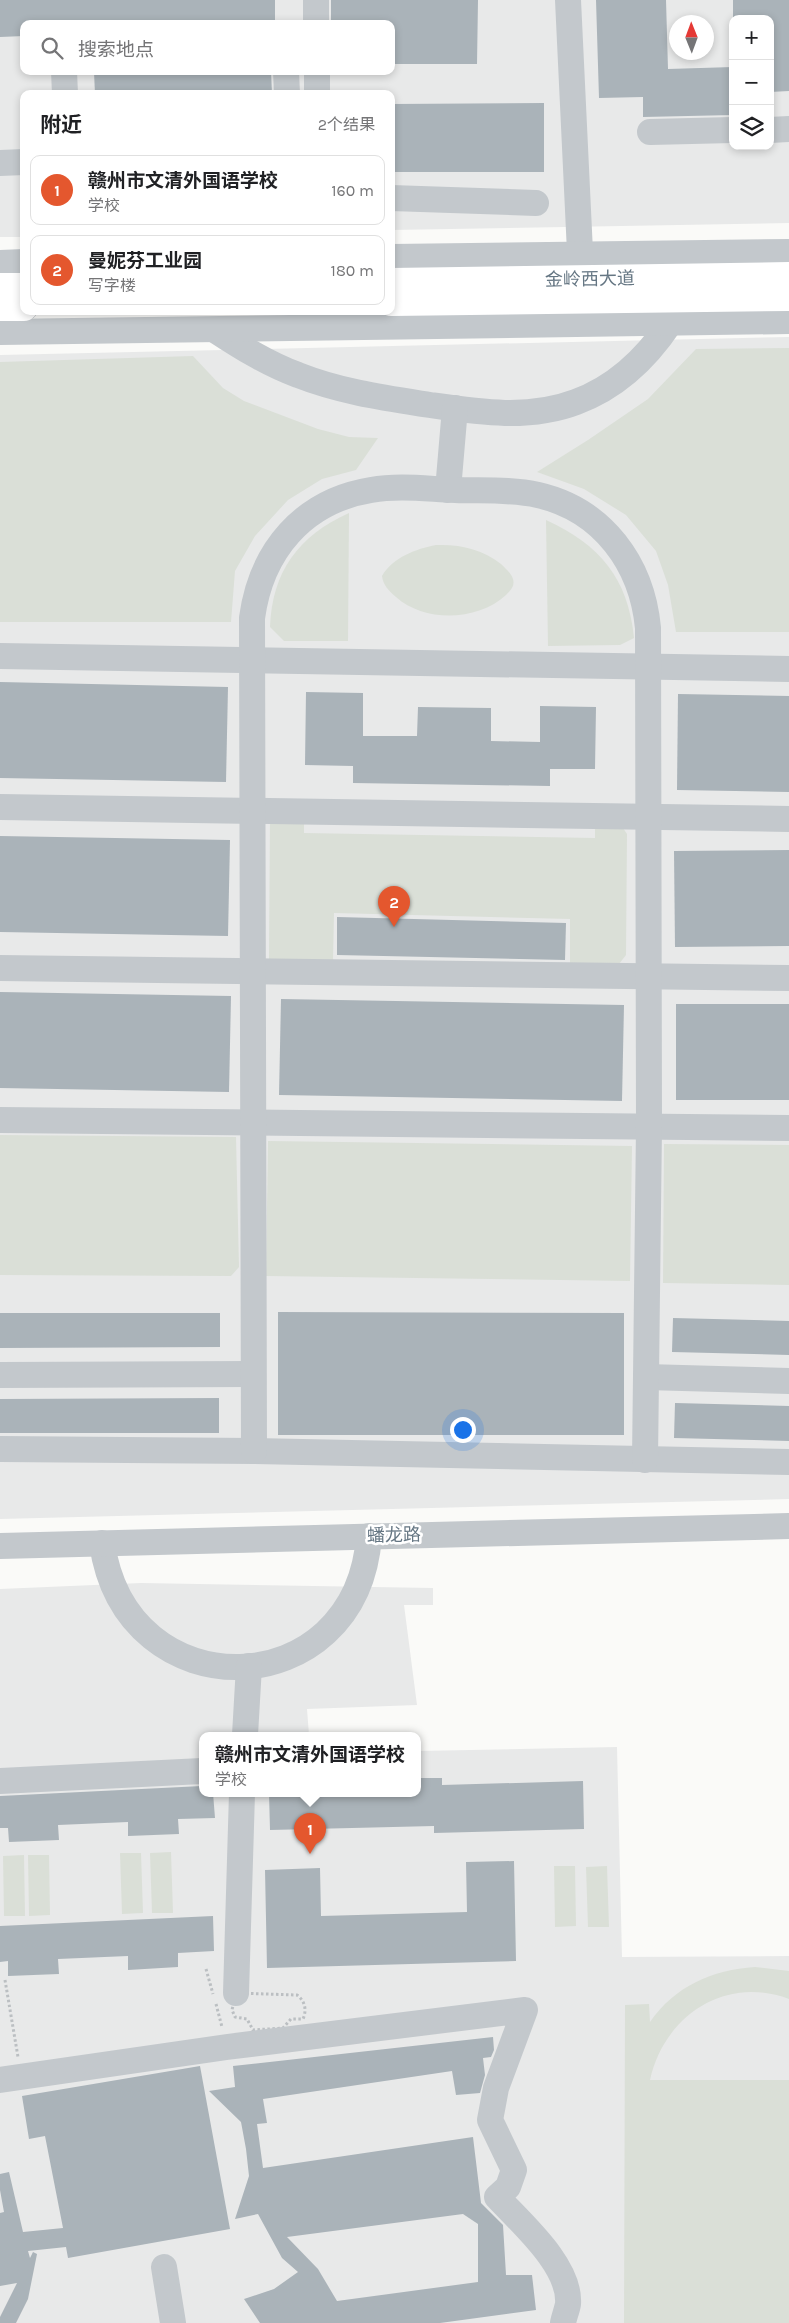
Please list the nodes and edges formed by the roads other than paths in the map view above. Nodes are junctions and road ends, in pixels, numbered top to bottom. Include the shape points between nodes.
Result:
1 (316, 0) edge
2 (568, 0) edge
3 (316, 20) edge
4 (64, 75) edge
5 (286, 75) edge
6 (317, 75) edge
7 (65, 90) edge
8 (287, 90) edge
9 (317, 90) edge
10 (789, 129) edge
11 (729, 130) edge
12 (774, 130) edge
13 (650, 132) dead end
14 (20, 162) edge
15 (0, 163) edge
16 (395, 198) edge
17 (536, 203) dead end
18 (789, 252) edge
19 (395, 258) edge
20 (20, 262) edge
21 (0, 263) edge
22 (581, 267) junction
23 (789, 276) edge
24 (395, 282) edge
25 (0, 287) edge
26 (20, 287) edge
27 (789, 297) edge
28 (395, 302) edge
29 (0, 307) edge
30 (20, 307) edge
31 (789, 321) edge
32 (670, 324) junction
33 (215, 330) junction
34 (0, 332) edge
35 (455, 408) junction
36 (448, 490) junction
37 (0, 656) edge
38 (251, 660) junction
39 (648, 667) junction
40 (789, 669) edge
41 (0, 807) edge
42 (252, 811) junction
43 (648, 817) junction
44 (789, 819) edge
45 (0, 968) edge
46 (252, 971) junction
47 (648, 976) junction
48 (789, 978) edge
49 (0, 1120) edge
50 (252, 1122) junction
51 (649, 1126) junction
52 (789, 1128) edge
53 (253, 1374) junction
54 (0, 1375) edge
55 (646, 1377) junction
56 (789, 1381) edge
57 (0, 1449) edge
58 (254, 1451) junction
59 (645, 1460) junction
60 (789, 1462) edge
61 (789, 1526) edge
62 (369, 1536) junction
63 (102, 1543) junction
64 (0, 1546) edge
65 (249, 1666) junction
66 (245, 1732) edge
67 (199, 1771) edge
68 (0, 1781) edge
69 (242, 1797) edge
70 (236, 1993) road end
71 (11, 2078) edge
72 (164, 2267) dead end
73 (173, 2323) edge
74 (563, 2323) edge

1 - 3 street
2 - 22 street
4 - 7 street
5 - 8 street
6 - 9 street
10 - 12 street
11 - 13 street
14 - 15 street
16 - 17 street
18 - 22 street
19 - 22 street
20 - 21 street
22 - 23 main road, 金岭西大道
22 - 24 main road, 金岭西大道
25 - 26 main road
27 - 28 main road, 金岭西大道
29 - 30 main road
31 - 32 street
32 - 33 street
32 - 35 street via 630,372 595,395 575,403 518,413
33 - 34 street
33 - 35 street via 268,362 325,385
35 - 36 street
36 - 38 street via 391,488 353,493 335,500 302,521 276,548 259,581 252,618
36 - 39 street via 538,495 575,509 607,533 629,562 643,594 648,628
37 - 38 street
38 - 39 street
38 - 42 street
39 - 40 street
39 - 43 street
41 - 42 street
42 - 43 street
42 - 46 street
43 - 44 street
43 - 47 street
45 - 46 street
46 - 47 street
46 - 50 street
47 - 48 street
47 - 51 street
49 - 50 street
50 - 51 street
50 - 53 street
51 - 52 street
51 - 55 street
53 - 54 street
53 - 58 street
55 - 56 street
55 - 59 street
57 - 58 street
58 - 59 street
59 - 60 street
61 - 62 street, 蟠龙路
62 - 63 street, 蟠龙路
62 - 65 street via 368,1554 357,1589 337,1621 294,1654
63 - 64 street, 蟠龙路
63 - 65 street via 107,1571 118,1597 153,1639 185,1658 221,1667
65 - 66 street
67 - 68 street
69 - 70 street
71 - 74 street via 525,2010 496,2088 490,2120 514,2170 508,2187 497,2197 538,2240 562,2274 568,2303
72 - 73 street

